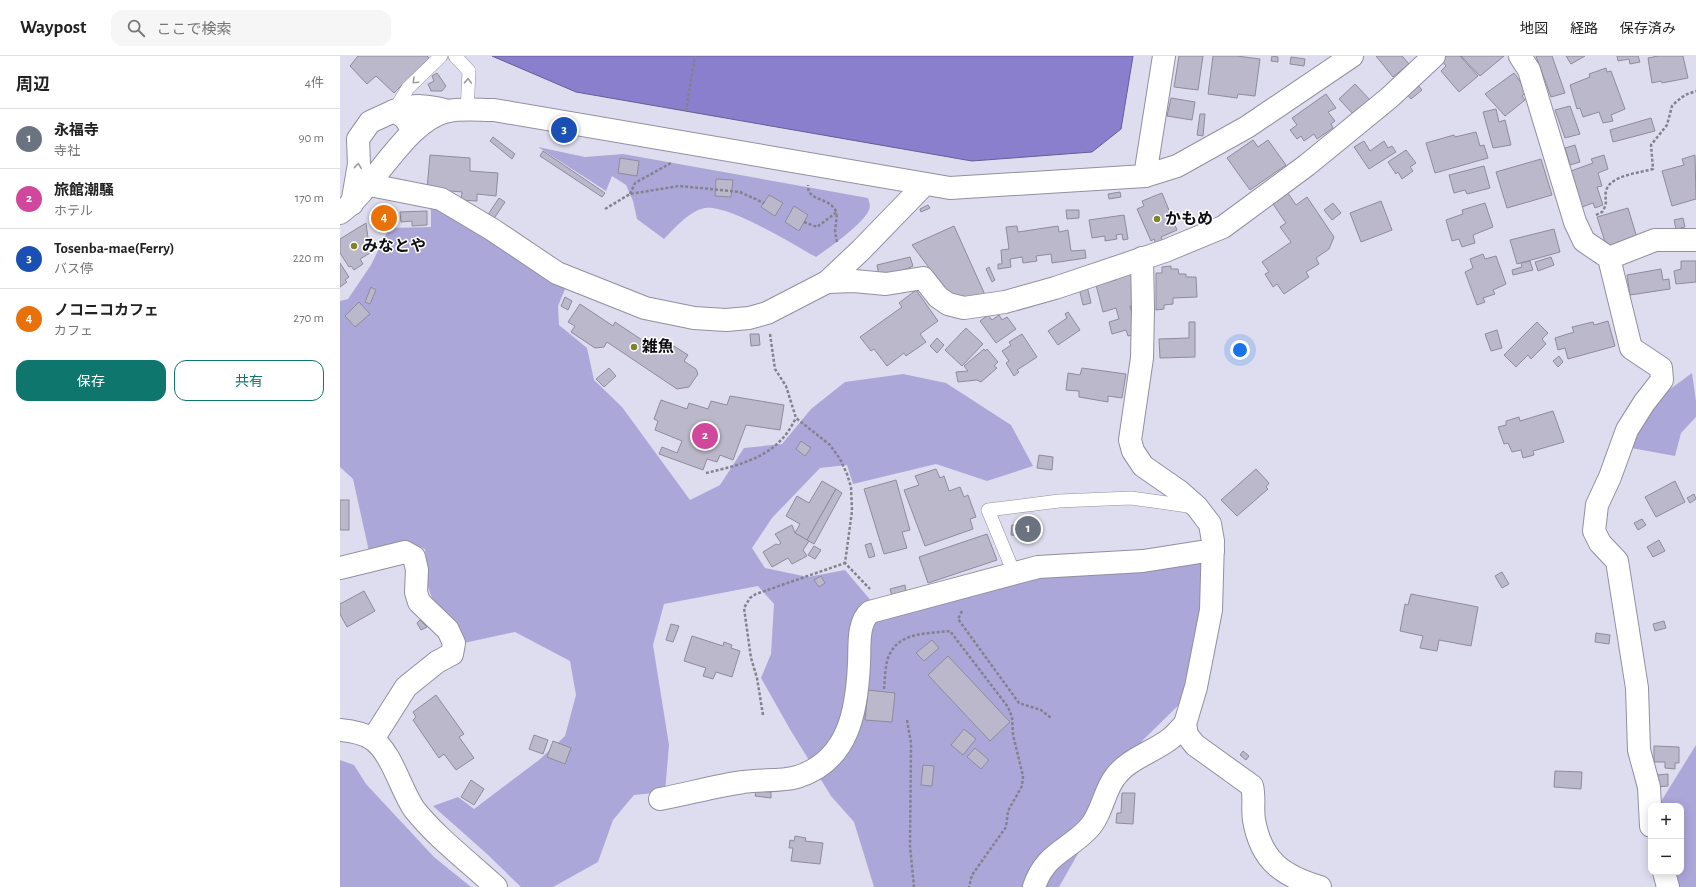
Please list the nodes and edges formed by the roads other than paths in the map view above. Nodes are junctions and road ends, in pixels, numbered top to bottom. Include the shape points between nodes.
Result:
1 (441, 56) edge
2 (455, 56) edge
3 (1164, 56) edge
4 (1352, 56) edge
5 (1434, 56) edge
6 (1520, 56) edge
7 (394, 111) junction
8 (458, 111) junction
9 (413, 131) junction
10 (1144, 176) junction
11 (370, 185) junction
12 (924, 185) junction
13 (346, 208) edge
14 (1696, 240) edge
15 (1142, 258) junction
16 (1609, 258) junction
17 (827, 282) junction
18 (1197, 507) junction
19 (1213, 550) junction
20 (340, 568) edge
21 (1014, 573) junction
22 (1185, 724) junction
23 (340, 730) edge
24 (373, 739) junction
25 (660, 799) dead end
26 (1650, 803) edge
27 (1665, 875) edge
28 (496, 887) edge
29 (1034, 887) edge
30 (1320, 887) edge
31 (1668, 887) edge

1 -> 7 lane via 408,88
8 -> 2 lane via 469,71
3 - 10 street
4 - 10 street via 1247,127 1177,166
5 - 15 street via 1388,98 1307,164 1223,227
6 - 16 street via 1529,70 1575,222 1584,241
7 - 8 street via 409,106
7 - 9 street via 405,118
13 -> 7 street via 359,164 358,140 370,122
8 - 9 street via 429,120
8 - 12 street via 494,110
9 - 11 street
10 - 12 street via 950,188
11 - 13 street
11 - 17 street via 441,199 557,273 645,308 694,318 748,318 767,313
12 - 17 street
14 - 16 street via 1655,240
15 - 17 street via 1055,288 1005,302 964,308 948,304 938,297 923,278 886,284
15 - 18 street via 1142,358 1130,440 1133,451 1143,466
16 - 26 street via 1631,348 1662,368 1662,380 1627,430 1597,505 1594,531 1600,544 1617,561 1638,688 1640,750 1649,787
18 - 19 street via 1210,524
18 - 21 lane via 1131,498 1059,501 988,510
19 - 21 street via 1143,561 1038,567
19 - 22 street via 1211,610 1196,687
20 - 24 street via 405,552 414,557 418,602 448,630 454,643 452,654 437,662 406,687
21 - 25 street via 870,612 864,617 858,692 849,730 829,759 809,772 796,777 744,782
22 - 29 street via 1170,739 1127,766 1115,777 1090,827 1080,838 1049,859
22 - 30 street via 1187,735 1195,745 1252,786 1257,834 1279,869 1294,878
23 - 24 street via 359,733
24 - 28 street via 386,755 414,808
27 - 31 street

